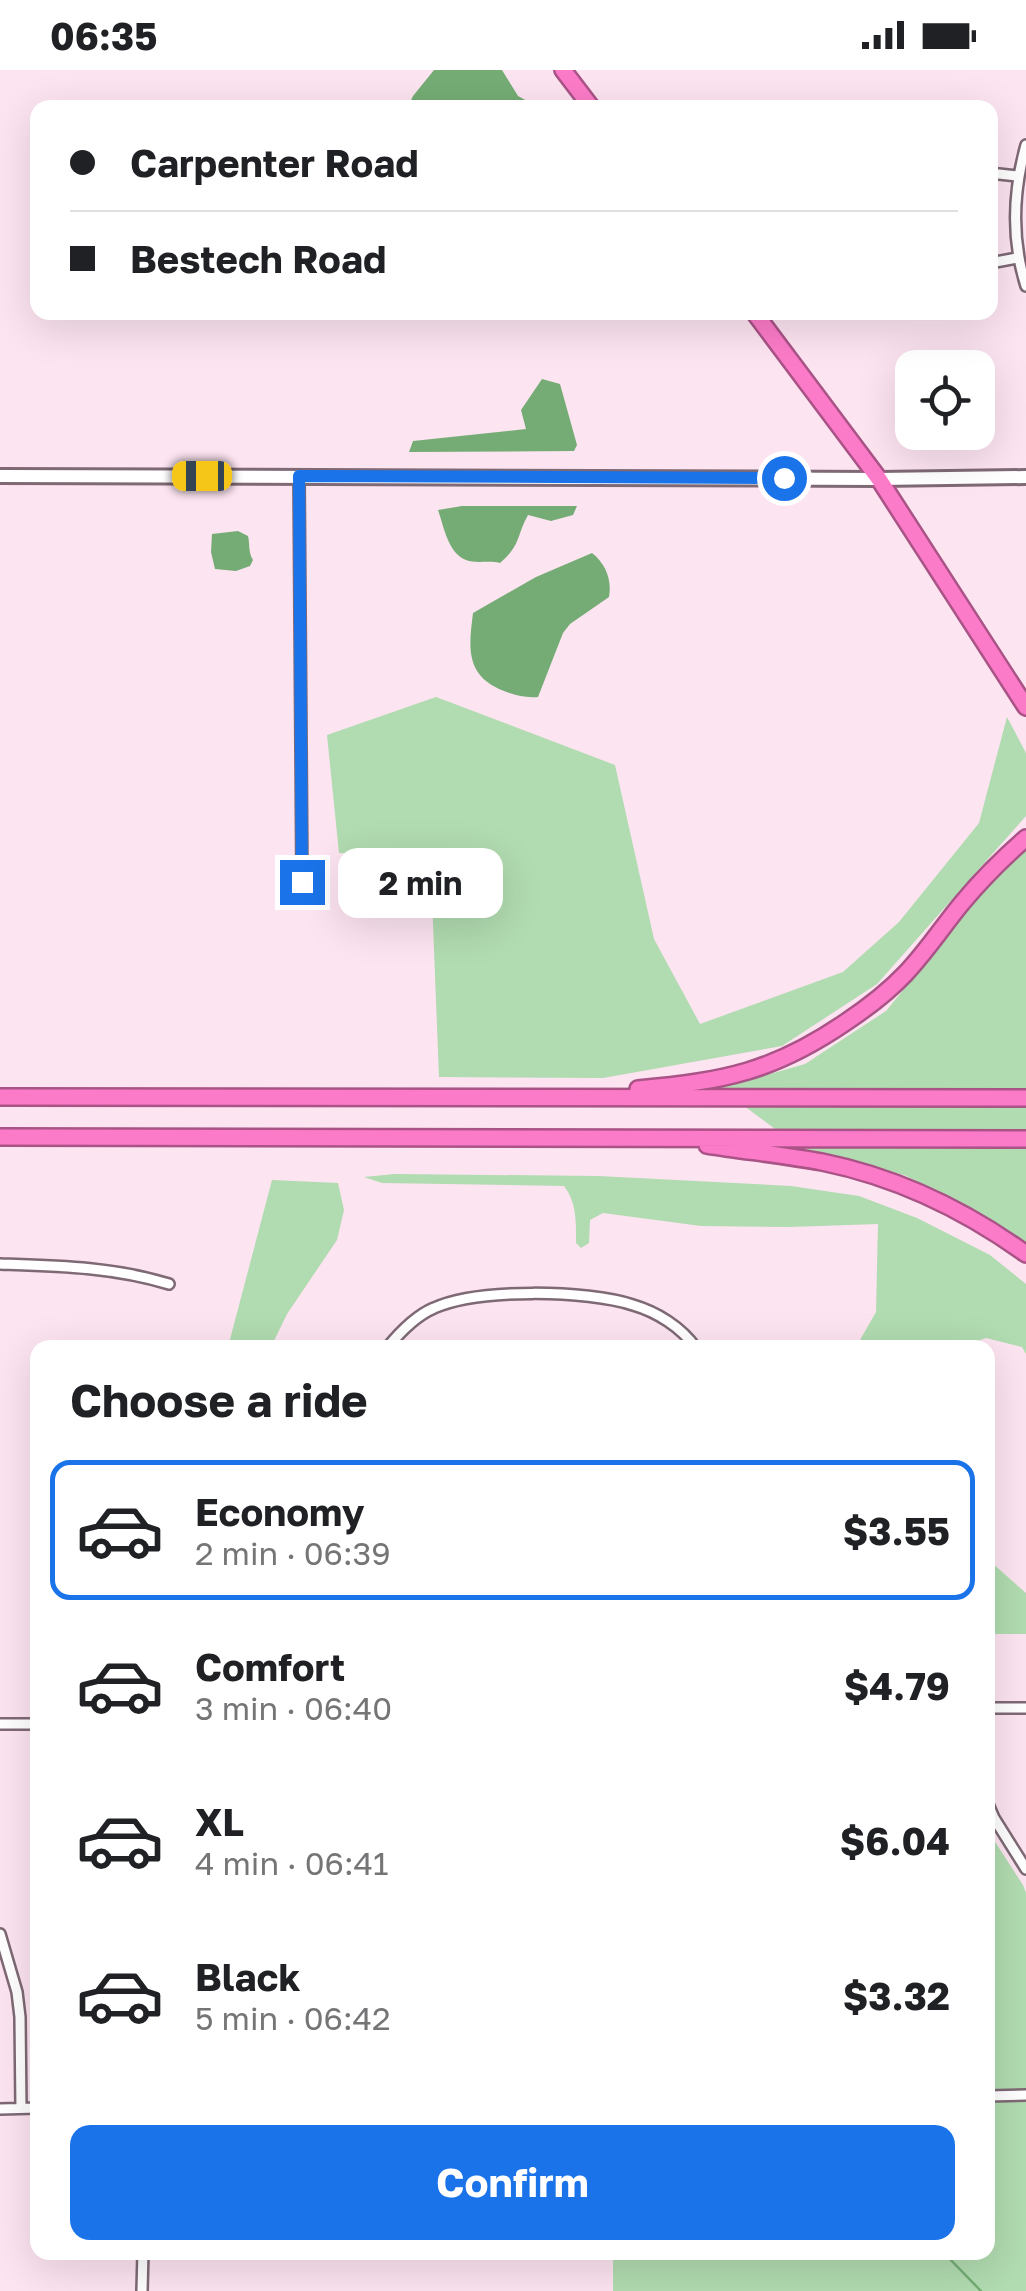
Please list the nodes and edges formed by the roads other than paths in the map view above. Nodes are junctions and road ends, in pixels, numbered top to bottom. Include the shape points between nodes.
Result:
1 (562, 70) edge
2 (586, 100) edge
3 (1026, 145) edge
4 (998, 174) edge
5 (1017, 176) junction
6 (1017, 258) junction
7 (998, 262) edge
8 (1026, 286) edge
9 (760, 320) edge
10 (0, 476) edge
11 (299, 476) junction
12 (1026, 477) edge
13 (879, 478) junction
14 (1026, 707) edge
15 (1026, 838) edge
16 (302, 882) dead end
17 (0, 1098) edge
18 (543, 1098) junction
19 (1026, 1098) edge
20 (0, 1137) edge
21 (658, 1137) junction
22 (1026, 1139) edge
23 (1026, 1254) edge
24 (0, 1264) edge
25 (169, 1284) dead end
26 (394, 1340) edge
27 (690, 1340) edge
28 (995, 1708) edge
29 (1026, 1708) edge
30 (0, 1724) edge
31 (30, 1724) edge
32 (995, 1821) edge
33 (1026, 1869) edge
34 (0, 1934) edge
35 (995, 2096) edge
36 (1026, 2096) edge
37 (21, 2108) junction
38 (30, 2108) edge
39 (0, 2109) edge
40 (143, 2260) edge
41 (142, 2291) edge

1 - 2 highway
3 - 5 street
4 - 5 street
5 - 6 street
6 - 7 street
6 - 8 street
9 - 13 highway
10 - 11 main road
11 - 13 main road
11 - 16 street
12 - 13 main road
13 - 14 highway
15 - 18 highway via 998,862 906,974 817,1042 715,1080
17 - 18 highway
18 - 19 highway
20 - 21 highway
21 - 22 highway
21 - 23 highway via 880,1177 952,1208
24 - 25 street via 72,1266
26 - 27 street via 432,1308 474,1296 524,1294 631,1304 664,1318
28 - 29 street
30 - 31 street
32 - 33 street
34 - 37 street via 18,2004
35 - 36 street
37 - 38 street
37 - 39 street
40 - 41 street

